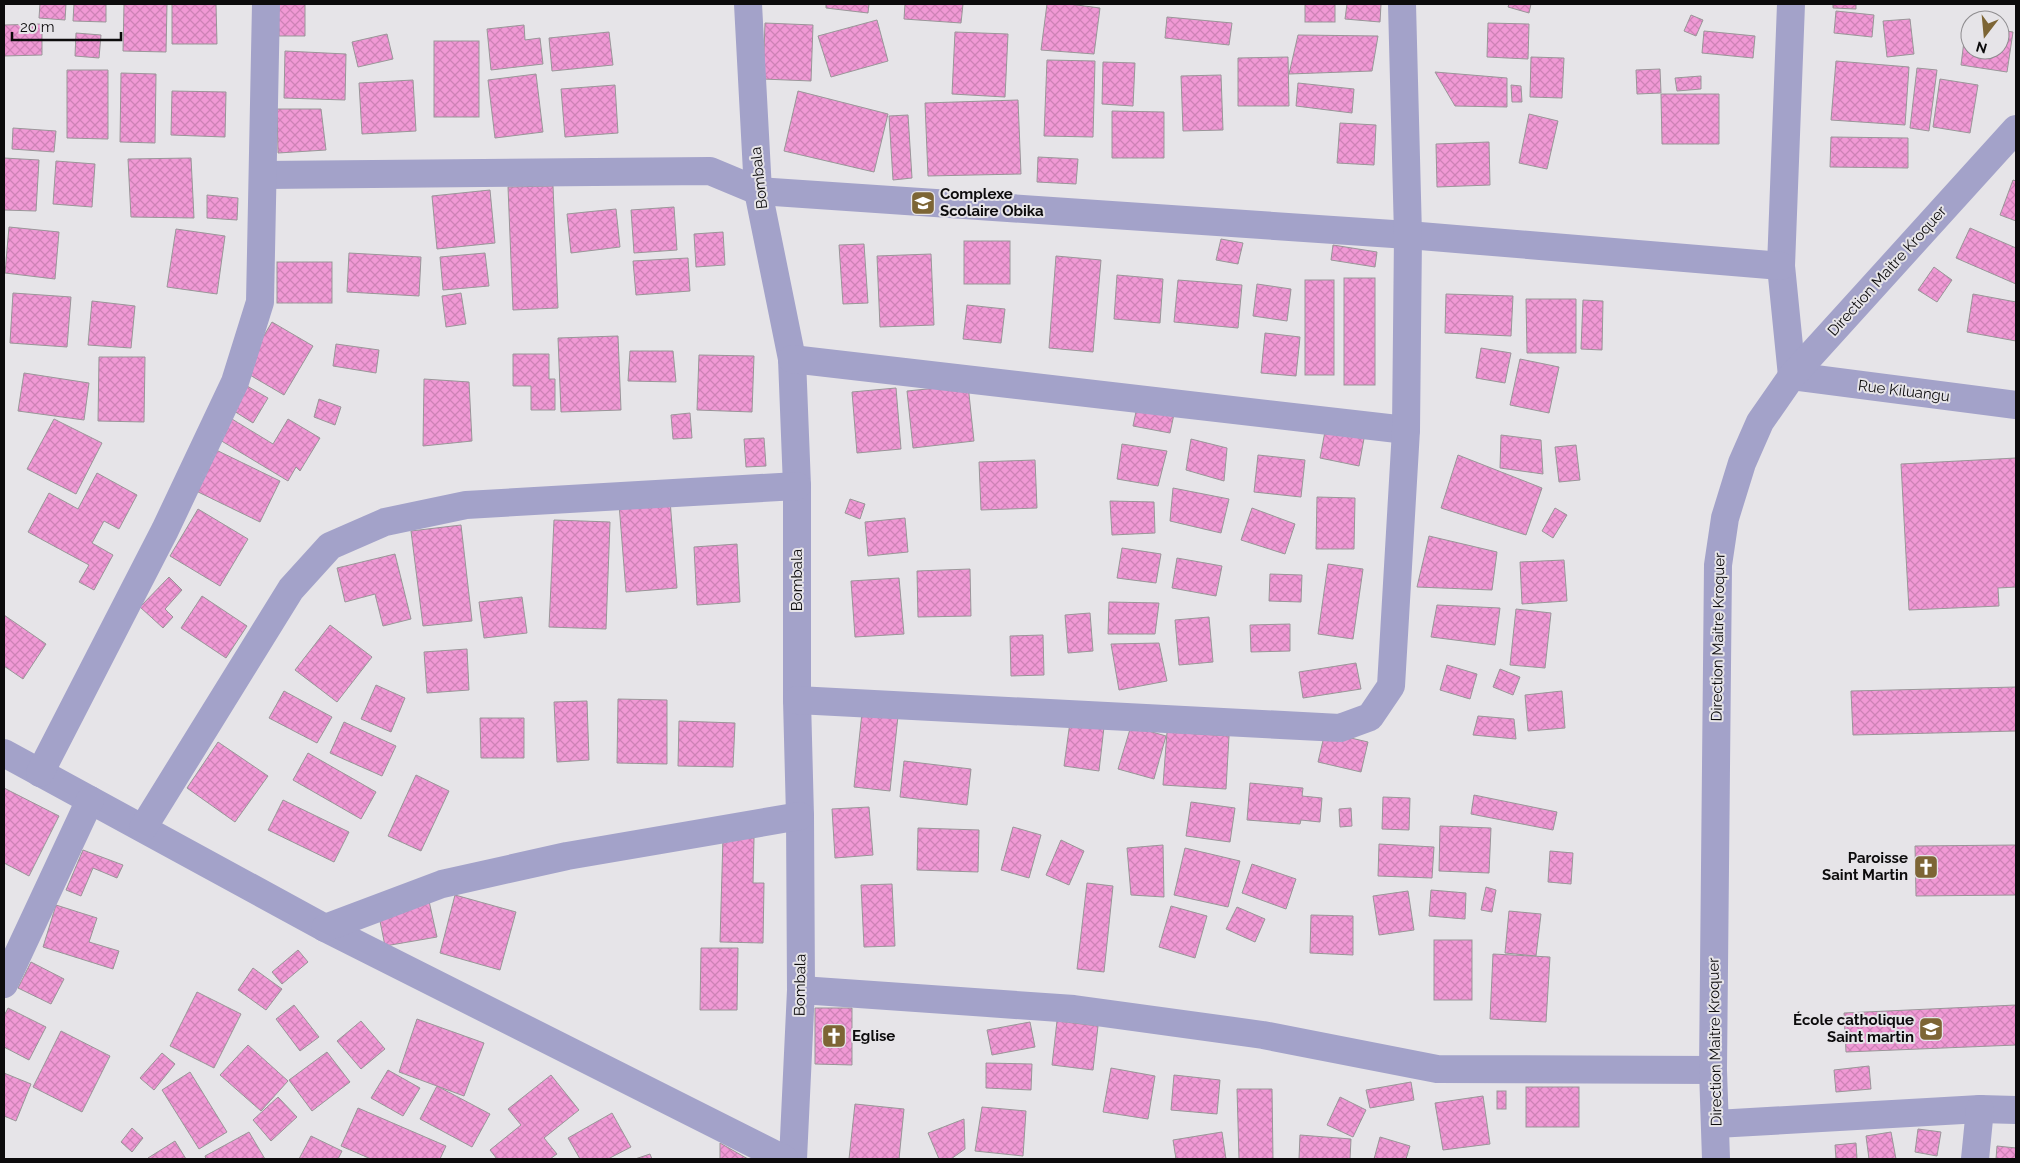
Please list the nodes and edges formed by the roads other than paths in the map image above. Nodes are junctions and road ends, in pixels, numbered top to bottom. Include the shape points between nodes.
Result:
1 (266, 4) edge
2 (748, 4) edge
3 (1402, 4) edge
4 (1791, 4) edge
5 (2016, 129) edge
6 (264, 175) junction
7 (758, 191) junction
8 (1408, 235) junction
9 (1781, 266) junction
10 (792, 360) junction
11 (1792, 376) junction
12 (2016, 405) edge
13 (1406, 430) junction
14 (797, 486) junction
15 (797, 700) junction
16 (4, 753) edge
17 (40, 773) junction
18 (90, 800) junction
19 (800, 816) junction
20 (143, 828) junction
21 (325, 928) junction
22 (4, 984) edge
23 (801, 990) junction
24 (1713, 1070) junction
25 (1980, 1109) junction
26 (2016, 1110) edge
27 (1716, 1124) junction
28 (784, 1159) edge
29 (793, 1159) edge
30 (1716, 1159) edge
31 (1975, 1159) edge

1 - 6 street
2 - 7 street, Bombala
3 - 8 street
4 - 9 street
5 - 11 street, Direction Maitre Kroquer
6 - 7 street via 710,170
6 - 17 street via 260,302 235,382 165,530
7 - 8 street
7 - 10 street, Bombala
8 - 9 street
8 - 13 street
9 - 11 street
10 - 13 street
10 - 14 street, Bombala
11 - 12 street, Rue Kiluangu
11 - 24 street, Direction Maitre Kroquer via 1760,422 1742,463 1725,518 1718,565
13 - 15 street via 1391,686 1370,717 1340,728
14 - 15 street, Bombala
14 - 20 street via 466,505 384,522 330,546 291,589
15 - 19 street, Bombala
16 - 17 street
17 - 18 street
18 - 20 street
18 - 22 street
19 - 21 street via 567,856 442,884
19 - 23 street, Bombala
20 - 21 street
21 - 28 street
23 - 24 street via 1074,1009 1263,1035 1437,1069
23 - 29 street, Bombala
24 - 27 street, Direction Maitre Kroquer
25 - 26 street
25 - 27 street
25 - 31 street
27 - 30 street, Direction Maitre Kroquer

